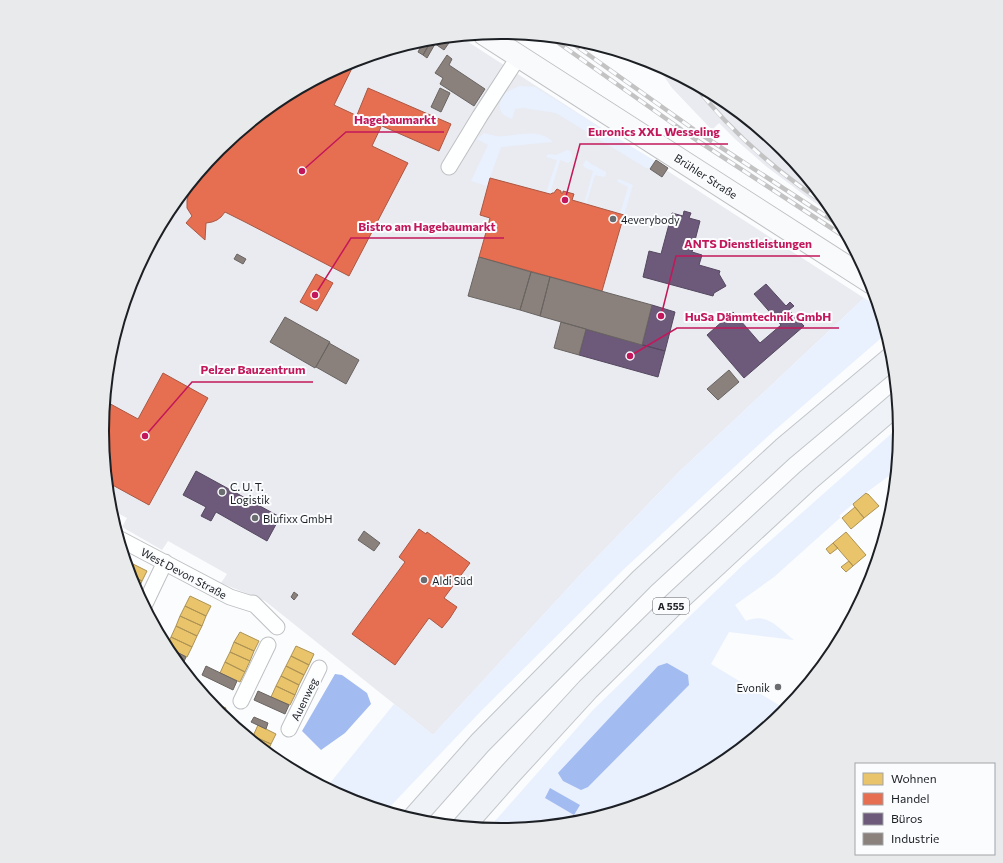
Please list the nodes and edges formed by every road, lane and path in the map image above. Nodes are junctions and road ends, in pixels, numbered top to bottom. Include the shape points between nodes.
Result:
1 (493, 39) edge
2 (519, 56) junction
3 (449, 167) dead end
4 (862, 277) edge
5 (887, 362) edge
6 (893, 407) edge
7 (125, 541) edge
8 (165, 562) junction
9 (147, 600) edge
10 (277, 627) dead end
11 (268, 645) dead end
12 (319, 668) dead end
13 (241, 701) dead end
14 (289, 729) dead end
15 (417, 814) edge
16 (467, 822) edge

1 - 2 main road, Brühler Straße
2 - 3 street
2 - 4 main road, Brühler Straße
5 - 15 highway via 783,449 642,579 480,743
6 - 16 highway, A 555 via 808,480 674,604 588,689
7 - 8 street, West Devon Straße
8 - 9 street
8 - 10 street, West Devon Straße via 230,597 253,603
11 - 13 street
12 - 14 street, Auenweg

